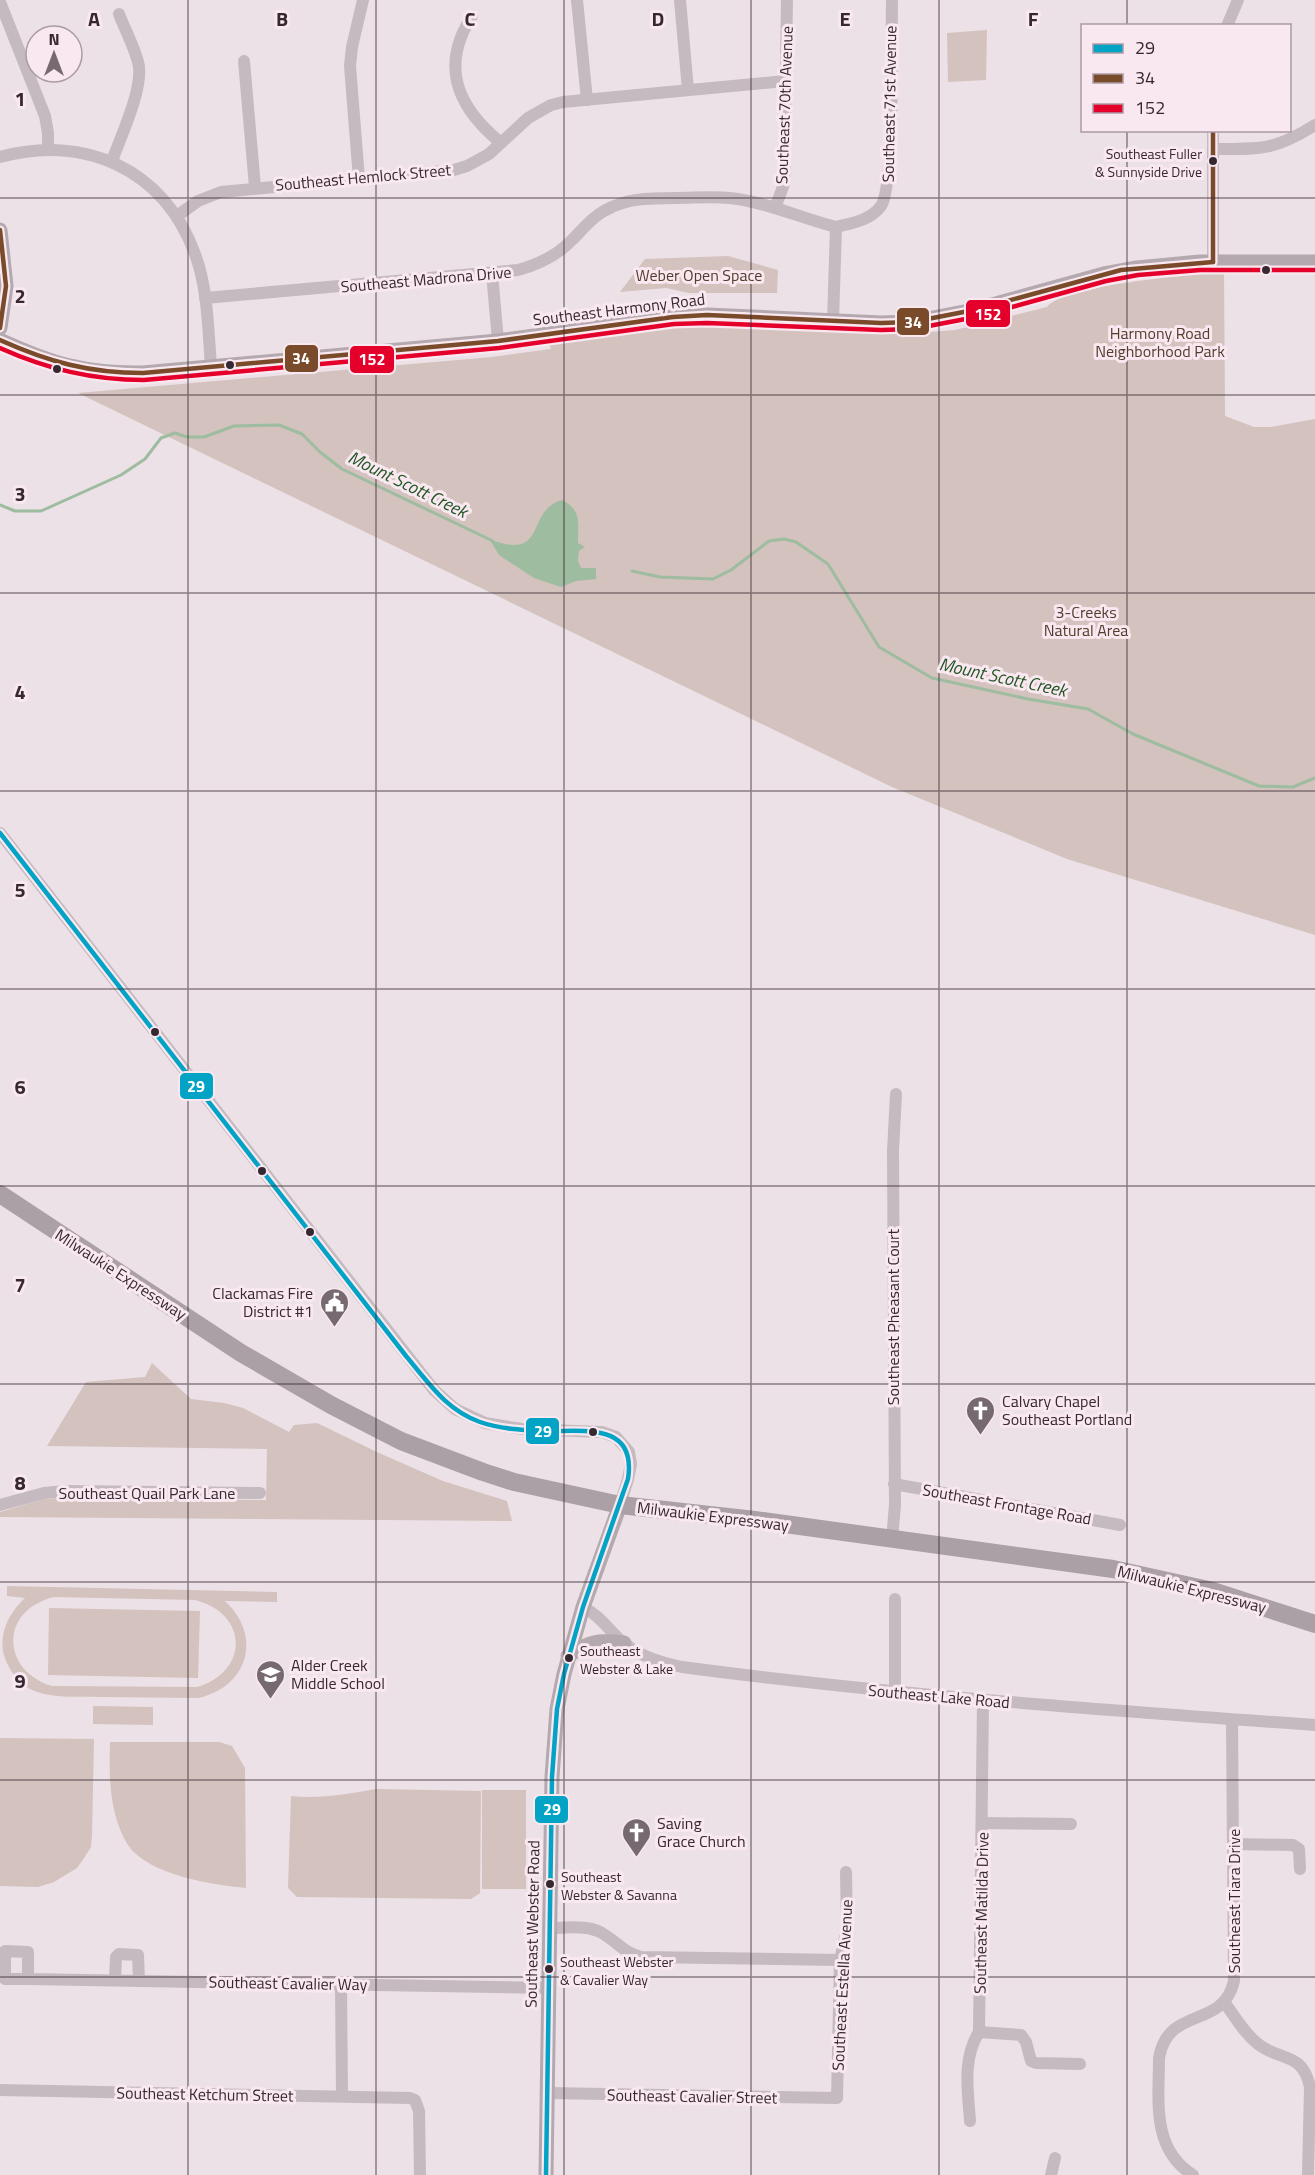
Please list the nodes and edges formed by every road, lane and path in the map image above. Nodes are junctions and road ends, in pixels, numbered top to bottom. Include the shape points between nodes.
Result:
1 (363, 0) edge
2 (577, 0) edge
3 (680, 0) edge
4 (787, 0) edge
5 (892, 0) edge
6 (1238, 0) edge
7 (0, 2) edge
8 (119, 14) dead end
9 (472, 16) dead end
10 (1228, 24) edge
11 (244, 60) dead end
12 (786, 81) junction
13 (688, 90) junction
14 (587, 100) junction
15 (1315, 125) edge
16 (1213, 132) edge
17 (501, 143) junction
18 (48, 149) junction
19 (1213, 149) junction
20 (0, 157) edge
21 (112, 162) junction
22 (359, 179) junction
23 (255, 188) junction
24 (775, 208) junction
25 (177, 216) junction
26 (836, 227) junction
27 (0, 230) edge
28 (1213, 262) junction
29 (1315, 262) edge
30 (492, 273) junction
31 (205, 298) junction
32 (833, 321) junction
33 (0, 328) edge
34 (0, 340) edge
35 (498, 341) junction
36 (211, 366) junction
37 (0, 832) edge
38 (896, 1094) dead end
39 (0, 1194) edge
40 (894, 1484) junction
41 (260, 1493) dead end
42 (620, 1504) junction
43 (0, 1506) edge
44 (1120, 1525) dead end
45 (892, 1539) junction
46 (896, 1599) dead end
47 (583, 1607) junction
48 (1315, 1624) edge
49 (624, 1644) junction
50 (568, 1656) junction
51 (896, 1692) junction
52 (983, 1701) junction
53 (1232, 1720) junction
54 (1315, 1725) edge
55 (983, 1823) junction
56 (1071, 1824) dead end
57 (1233, 1844) junction
58 (1300, 1869) dead end
59 (846, 1872) dead end
60 (549, 1928) junction
61 (840, 1960) junction
62 (28, 1979) dead end
63 (115, 1980) junction
64 (139, 1981) junction
65 (341, 1984) junction
66 (548, 1988) junction
67 (1225, 2002) junction
68 (980, 2032) junction
69 (1080, 2064) dead end
70 (0, 2090) edge
71 (547, 2093) junction
72 (342, 2096) junction
73 (837, 2098) joint
74 (970, 2121) dead end
75 (1054, 2158) dead end
76 (1178, 2170) edge
77 (420, 2175) edge
78 (546, 2175) edge
79 (1052, 2175) edge
80 (1193, 2175) edge
81 (1308, 2175) edge

1 - 22 street via 350,66
2 - 14 street
3 - 13 street
4 - 12 street, Southeast 70th Avenue
5 - 26 street, Southeast 71st Avenue via 886,198 871,216
6 - 10 street
7 - 18 street via 45,116
8 - 21 street via 140,75
9 - 17 street via 457,53 459,89 482,128
11 - 23 street
12 - 13 street, Southeast Hemlock Street
12 - 24 street, Southeast 70th Avenue via 784,184
13 - 14 street, Southeast Hemlock Street
14 - 17 street, Southeast Hemlock Street via 563,102 540,110
15 - 19 street via 1274,146
16 - 19 street
17 - 22 street, Southeast Hemlock Street via 479,160 454,170
18 - 20 street
18 - 21 street via 81,152
19 - 28 street
21 - 25 street via 146,183
22 - 23 street, Southeast Hemlock Street
23 - 25 street, Southeast Hemlock Street via 209,195
24 - 26 street, Southeast Madrona Drive
24 - 30 street, Southeast Madrona Drive via 716,197 631,200 598,215 544,261
25 - 31 street via 196,255
26 - 32 street
27 - 33 main road via 6,286
28 - 29 main road, Southeast Harmony Road
28 - 32 main road, Southeast Harmony Road via 1122,270 929,320
30 - 31 street, Southeast Madrona Drive
30 - 35 street
31 - 36 street
32 - 35 main road, Southeast Harmony Road via 673,317
34 - 36 main road, Southeast Harmony Road via 56,364 86,371 143,373
35 - 36 main road, Southeast Harmony Road
37 - 42 street via 434,1390 455,1409 485,1423 522,1429 602,1432 616,1437 629,1452 631,1464
38 - 40 street, Southeast Pheasant Court
39 - 42 highway, Milwaukie Expressway via 241,1353 401,1441 514,1482
40 - 44 street, Southeast Frontage Road
40 - 45 street, Southeast Pheasant Court
41 - 43 street, Southeast Quail Park Lane via 65,1491
42 - 45 highway, Milwaukie Expressway
42 - 47 main road, Southeast Webster Road
45 - 48 highway, Milwaukie Expressway via 1113,1569 1213,1591
46 - 51 street
47 - 49 street, Southeast Lake Road
47 - 50 main road, Southeast Webster Road
49 - 50 main road via 593,1642
49 - 51 street, Southeast Lake Road via 645,1657 682,1667
50 - 60 main road, Southeast Webster Road via 554,1743
51 - 52 street, Southeast Lake Road
52 - 53 street, Southeast Lake Road
52 - 55 street, Southeast Matilda Drive
53 - 54 street, Southeast Lake Road
53 - 57 street, Southeast Tiara Drive
55 - 56 street
55 - 68 street, Southeast Matilda Drive
57 - 58 street via 1293,1845 1299,1849
57 - 67 street, Southeast Tiara Drive via 1234,1981
59 - 61 street, Southeast Estella Avenue via 847,1929
60 - 61 street via 594,1929 641,1957
60 - 66 main road, Southeast Webster Road
61 - 73 street, Southeast Estella Avenue
62 - 63 street, Southeast Cavalier Way
63 - 64 street, Southeast Cavalier Way
63 - 64 street via 119,1954 138,1955
64 - 65 street, Southeast Cavalier Way
65 - 66 street, Southeast Cavalier Way
65 - 72 street
66 - 71 main road, Southeast Webster Road
67 - 76 street via 1215,2011 1176,2027 1161,2048 1159,2126
67 - 81 street via 1255,2042 1295,2060 1307,2074
68 - 69 street via 1020,2035 1026,2042 1030,2061 1036,2064
68 - 74 street, Southeast Matilda Drive via 969,2053
70 - 72 street, Southeast Ketchum Street
71 - 73 street, Southeast Cavalier Street
71 - 78 main road, Southeast Webster Road
72 - 77 street, Southeast Ketchum Street via 416,2100
75 - 79 street
76 - 80 street

